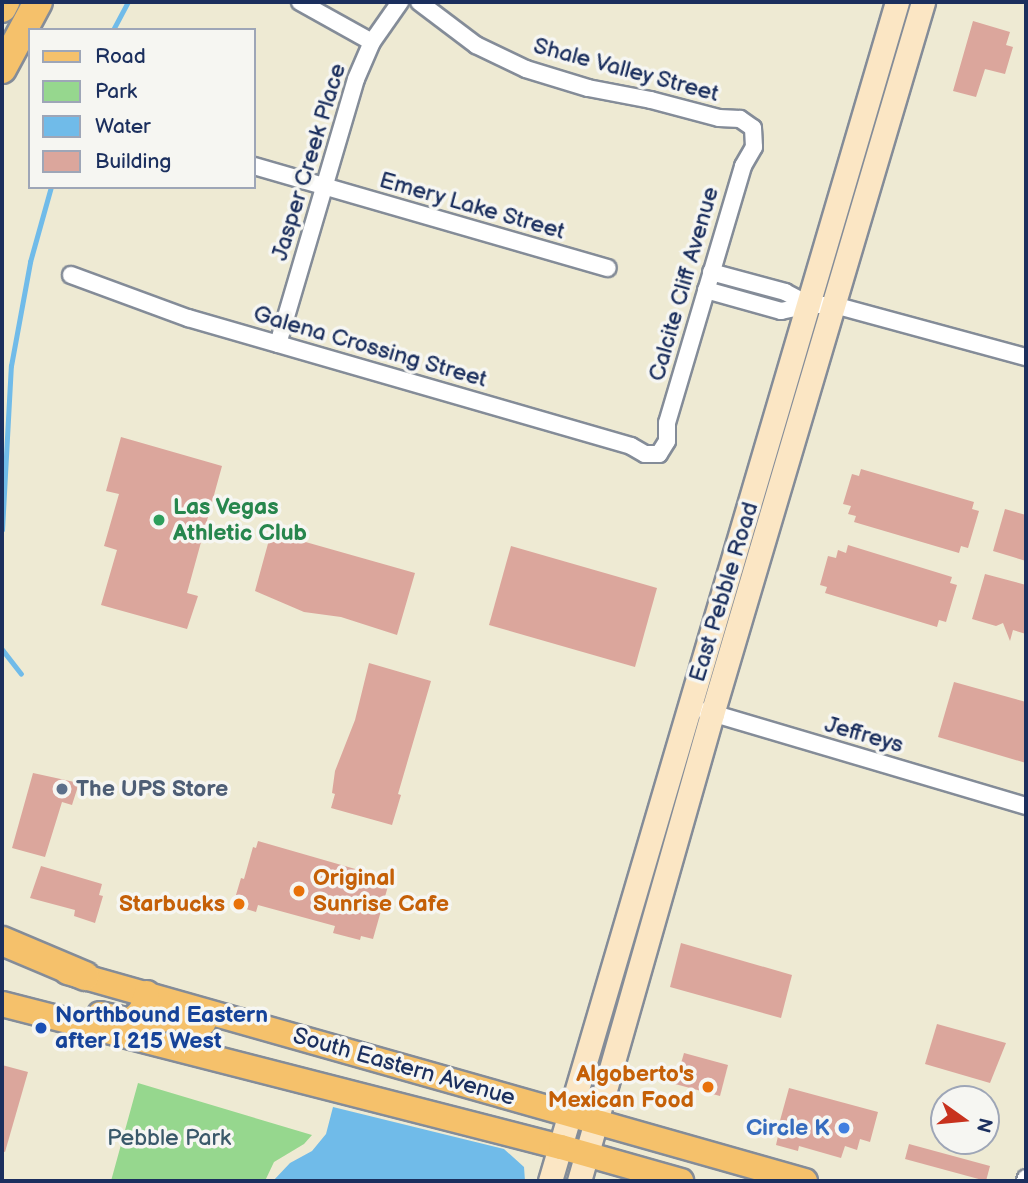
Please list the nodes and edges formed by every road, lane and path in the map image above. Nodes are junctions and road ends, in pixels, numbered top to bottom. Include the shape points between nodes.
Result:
1 (5, 2) edge
2 (38, 2) edge
3 (300, 2) edge
4 (400, 2) edge
5 (419, 2) edge
6 (897, 2) edge
7 (923, 2) edge
8 (2, 8) edge
9 (372, 41) junction
10 (2, 69) edge
11 (753, 128) joint
12 (256, 167) edge
13 (323, 187) junction
14 (608, 268) dead end
15 (711, 272) junction
16 (71, 275) dead end
17 (706, 290) junction
18 (809, 305) junction
19 (834, 305) junction
20 (278, 344) junction
21 (1026, 357) edge
22 (659, 454) joint
23 (690, 706) junction
24 (712, 714) junction
25 (1026, 806) edge
26 (2, 941) edge
27 (2, 954) edge
28 (85, 976) junction
29 (147, 993) junction
30 (9, 1006) edge
31 (270, 1028) junction
32 (136, 1038) junction
33 (584, 1118) junction
34 (561, 1147) junction
35 (586, 1154) junction
36 (550, 1181) edge
37 (579, 1181) edge
38 (681, 1181) edge
39 (805, 1181) edge

1 - 8 highway
2 - 10 highway
3 - 9 street
4 - 9 street, Jasper Creek Place
5 - 11 street, Shale Valley Street via 476,45 526,69 588,88 740,119
6 - 18 main road, East Pebble Road
7 - 19 main road, East Pebble Road
9 - 13 street, Jasper Creek Place
11 - 15 street, Calcite Cliff Avenue via 754,147 743,166
12 - 13 street, Emery Lake Street
13 - 14 street, Emery Lake Street
13 - 20 street, Jasper Creek Place
15 - 17 street, Calcite Cliff Avenue
15 - 18 street via 785,292
16 - 20 street, Galena Crossing Street via 165,311
17 - 18 street via 781,312
17 - 22 street, Calcite Cliff Avenue via 667,424 667,441
18 - 19 street
18 - 23 main road, East Pebble Road
19 - 21 street
19 - 24 main road, East Pebble Road
20 - 22 street, Galena Crossing Street via 631,446 645,454
23 - 24 street, Jeffreys
23 - 33 main road, East Pebble Road
24 - 25 street, Jeffreys
24 - 33 main road, East Pebble Road
26 - 28 highway
27 - 28 main road, South Eastern Avenue
28 - 29 main road, South Eastern Avenue
29 - 30 main road via 141,1011 130,1021 36,1000
29 - 31 main road, South Eastern Avenue
30 - 32 main road, South Eastern Avenue
31 - 32 main road via 176,1018 146,1023
31 - 33 main road, South Eastern Avenue
32 - 34 main road, South Eastern Avenue
33 - 34 main road, East Pebble Road
33 - 35 main road, East Pebble Road
33 - 39 main road, South Eastern Avenue
34 - 35 main road, South Eastern Avenue
34 - 36 main road, East Pebble Road
35 - 37 main road, East Pebble Road
35 - 38 main road, South Eastern Avenue

